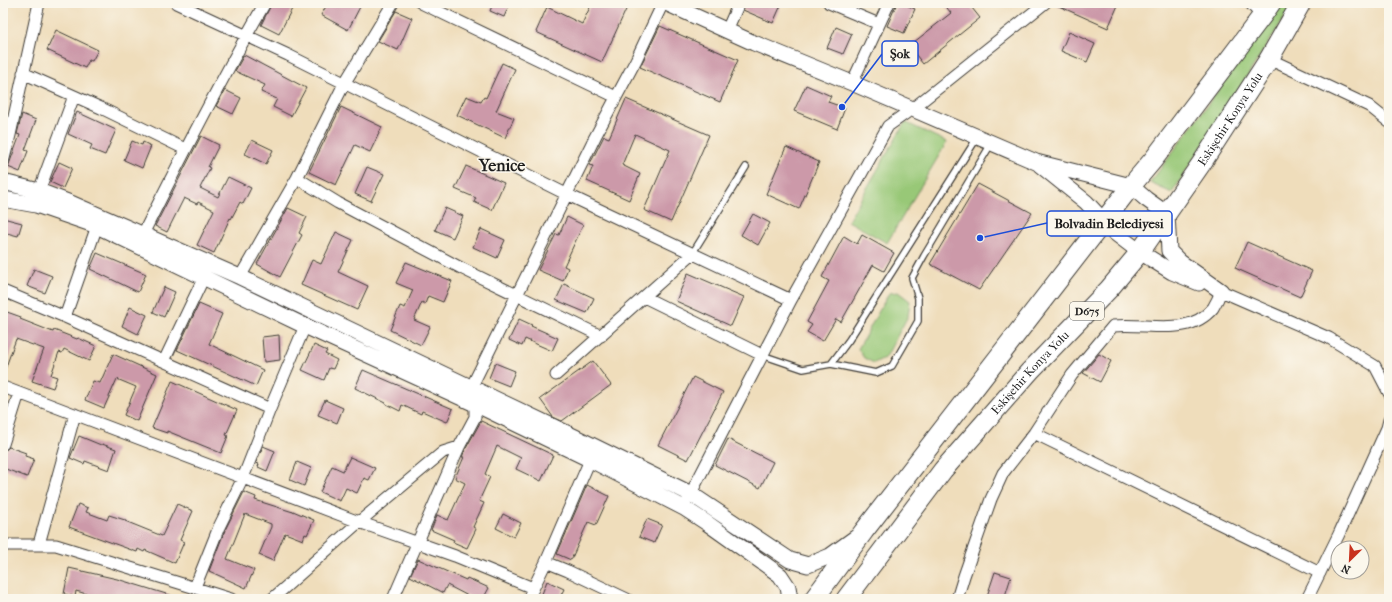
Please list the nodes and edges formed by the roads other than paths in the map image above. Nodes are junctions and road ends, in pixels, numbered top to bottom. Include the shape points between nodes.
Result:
1 (39, 3) edge
2 (176, 3) edge
3 (265, 3) edge
4 (393, 3) edge
5 (421, 3) edge
6 (663, 3) edge
7 (666, 3) edge
8 (739, 3) edge
9 (829, 3) edge
10 (889, 3) edge
11 (1045, 3) edge
12 (1301, 3) edge
13 (1261, 7) edge
14 (879, 24) junction
15 (727, 30) junction
16 (246, 35) junction
17 (1269, 59) junction
18 (23, 74) junction
19 (344, 84) junction
20 (852, 84) junction
21 (74, 96) junction
22 (616, 97) junction
23 (912, 109) junction
24 (1389, 122) edge
25 (977, 138) junction
26 (991, 144) junction
27 (185, 149) junction
28 (3, 162) edge
29 (1036, 162) junction
30 (746, 167) dead end
31 (297, 178) junction
32 (3, 182) edge
33 (1131, 186) junction
34 (40, 191) junction
35 (566, 194) junction
36 (3, 199) edge
37 (1167, 214) junction
38 (1105, 221) junction
39 (97, 226) junction
40 (143, 234) junction
41 (1140, 252) junction
42 (692, 254) junction
43 (204, 277) junction
44 (240, 277) junction
45 (3, 291) edge
46 (1221, 291) junction
47 (517, 295) junction
48 (644, 297) junction
49 (791, 300) junction
50 (65, 316) junction
51 (305, 326) junction
52 (601, 336) junction
53 (762, 355) junction
54 (164, 361) junction
55 (831, 364) junction
56 (556, 375) dead end
57 (3, 387) edge
58 (471, 388) junction
59 (1389, 393) edge
60 (19, 394) junction
61 (475, 404) junction
62 (270, 409) junction
63 (75, 414) junction
64 (1389, 420) edge
65 (1034, 433) junction
66 (3, 444) edge
67 (459, 447) junction
68 (592, 453) junction
69 (243, 478) junction
70 (691, 494) junction
71 (684, 508) junction
72 (359, 522) junction
73 (864, 531) junction
74 (39, 544) junction
75 (417, 544) junction
76 (3, 546) edge
77 (546, 562) junction
78 (1320, 573) junction
79 (860, 580) junction
80 (195, 587) junction
81 (534, 588) junction
82 (232, 599) edge
83 (272, 599) edge
84 (393, 599) edge
85 (528, 599) edge
86 (627, 599) edge
87 (790, 599) edge
88 (814, 599) edge
89 (846, 599) edge
90 (859, 599) edge
91 (957, 599) edge
92 (1307, 599) edge

1 - 18 street
2 - 16 street
3 - 16 street
4 - 19 street
5 - 22 street
6 - 22 street
7 - 15 main road
8 - 15 street
9 - 14 street
10 - 14 street
11 - 23 street
12 - 17 highway, Eskişehir Konya Yolu / D675
13 - 33 highway via 1153,160
14 - 20 street
15 - 20 main road
16 - 19 street
16 - 27 street
17 - 24 street via 1369,106
17 - 37 highway, Eskişehir Konya Yolu / D675
18 - 21 street
18 - 28 street
19 - 31 street
19 - 35 street
20 - 23 main road
21 - 27 street
21 - 34 street
22 - 35 street
23 - 25 main road
23 - 49 street via 888,126
25 - 26 main road
25 - 55 lane via 849,340
26 - 29 main road
26 - 55 lane via 912,278 918,298 918,321 892,366 876,373
27 - 40 street
29 - 33 main road
29 - 38 main road via 1086,202
30 - 42 lane
31 - 44 street
31 - 47 street via 385,228
32 - 34 main road
33 - 37 main road
33 - 38 highway
34 - 40 main road
35 - 42 street
35 - 47 street
36 - 39 main road via 36,205
37 - 41 highway, Eskişehir Konya Yolu / D675
37 - 46 main road via 1169,251 1180,262
38 - 41 main road via 1115,233
38 - 73 highway
39 - 43 main road
39 - 50 street
40 - 44 main road
41 - 46 main road via 1172,272
41 - 79 highway, Eskişehir Konya Yolu / D675 via 943,470
42 - 48 street
42 - 49 street
43 - 51 main road
43 - 54 street
44 - 58 main road
45 - 50 street
46 - 59 street via 1329,338 1362,358 1375,366
46 - 65 street via 1214,307 1194,323 1175,327 1123,324 1113,326 1072,375
47 - 52 street
47 - 58 street
48 - 52 street
48 - 53 street
49 - 53 street
50 - 54 street
51 - 61 main road
51 - 62 street
52 - 56 street
53 - 55 lane via 803,369
53 - 70 street
54 - 62 street
57 - 60 street
58 - 61 street
58 - 68 main road
60 - 63 street
60 - 66 street
61 - 67 street via 475,417
61 - 68 main road
62 - 69 street
63 - 69 street
63 - 74 street
64 - 78 street
65 - 78 street
65 - 91 street via 1004,473 991,499
67 - 72 street via 443,452
67 - 75 street
68 - 70 main road
68 - 71 main road
68 - 77 street
69 - 72 street
69 - 80 street via 219,527
70 - 71 street
70 - 73 main road via 790,560 808,565 830,556
71 - 87 main road via 780,575 788,587
72 - 75 street
72 - 83 street
73 - 88 highway
74 - 76 street
74 - 80 street via 56,545
75 - 81 street via 455,556
75 - 84 street
77 - 81 street
77 - 86 street
78 - 92 street
79 - 89 highway, Eskişehir Konya Yolu / D675
79 - 90 main road
80 - 82 street
81 - 85 street

